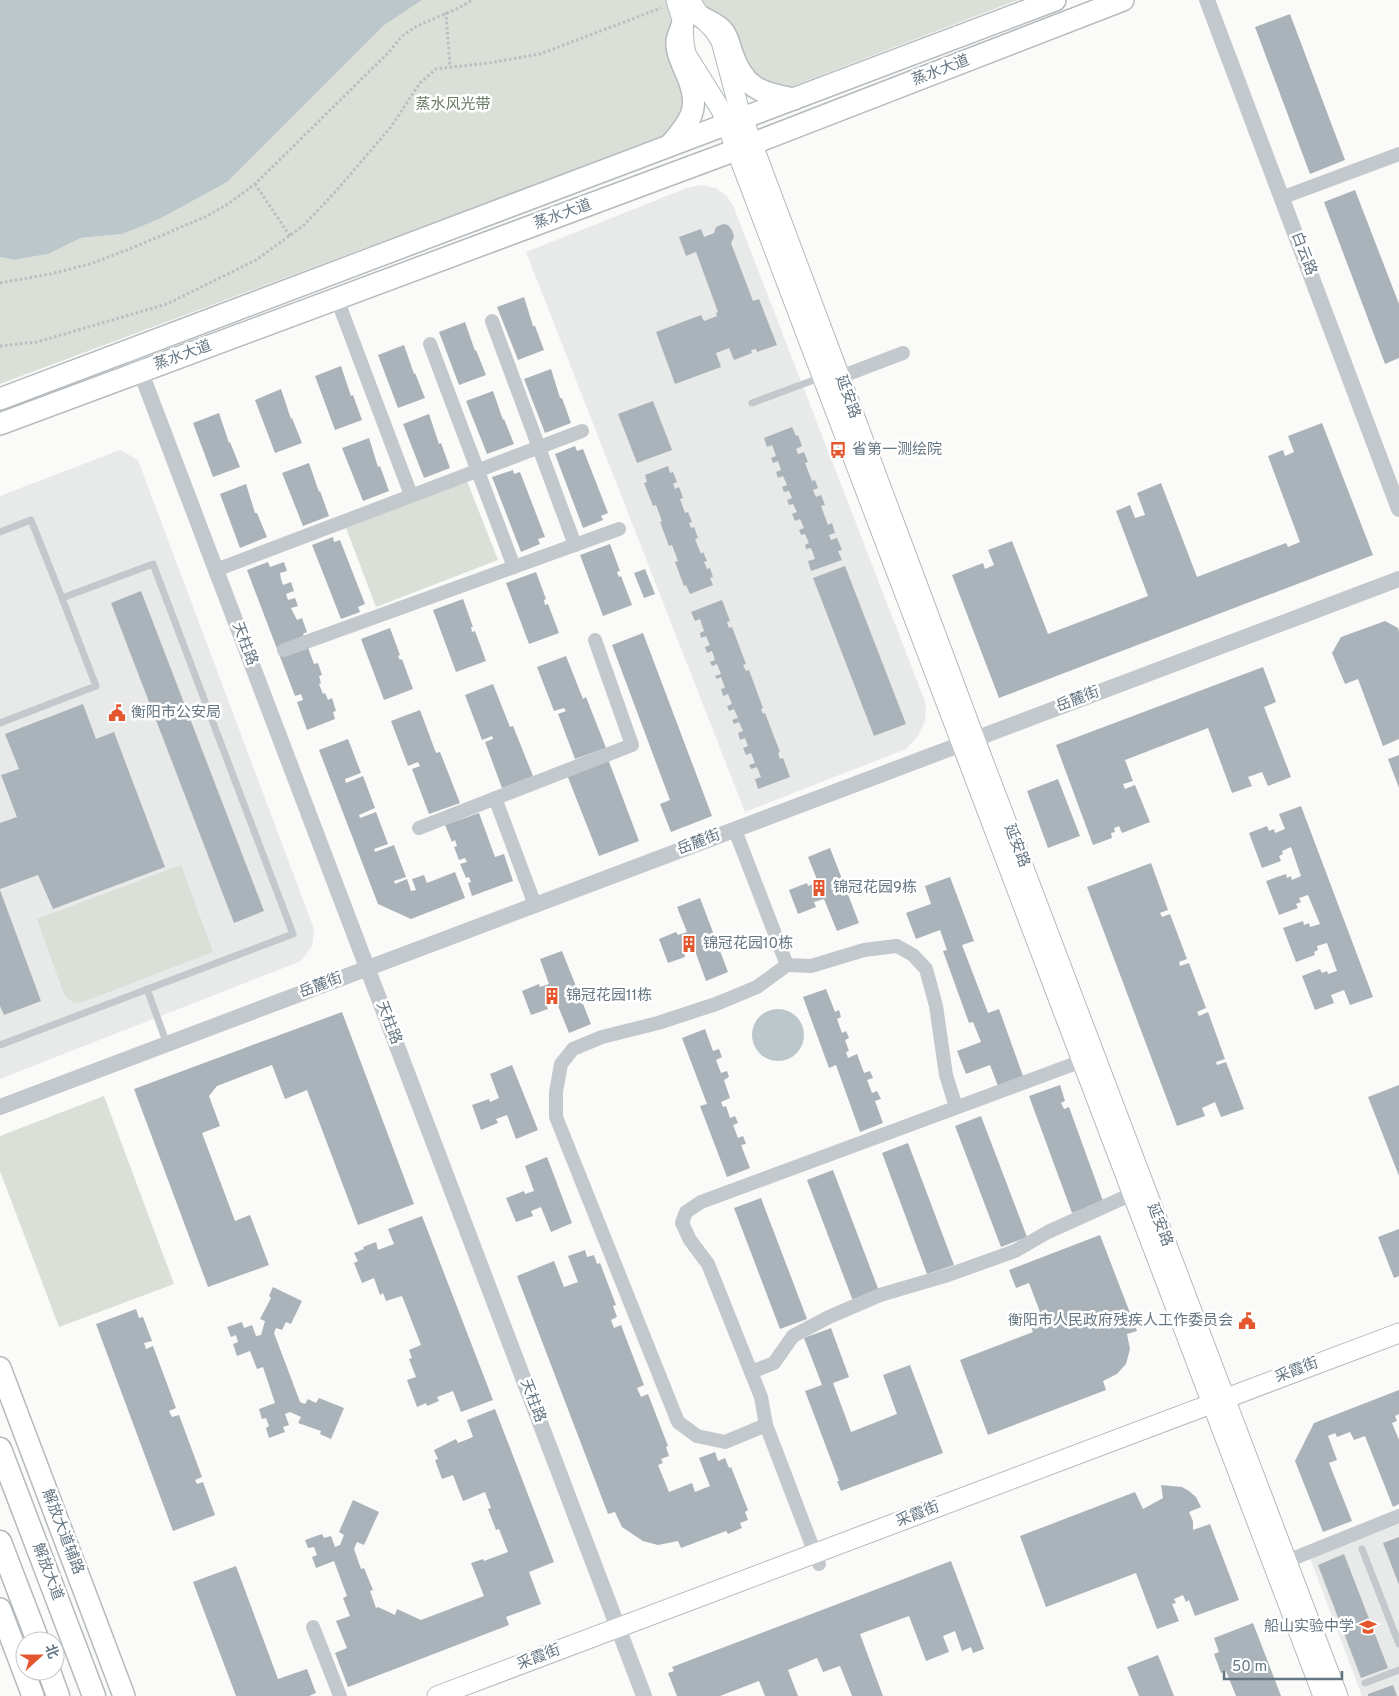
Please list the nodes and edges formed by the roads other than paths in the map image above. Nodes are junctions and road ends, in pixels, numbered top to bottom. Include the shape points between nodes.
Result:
1 (1055, 0) edge
2 (1124, 0) edge
3 (1207, 0) edge
4 (1218, 0) edge
5 (669, 4) edge
6 (691, 13) edge
7 (794, 99) junction
8 (735, 122) junction
9 (668, 147) junction
10 (745, 147) junction
11 (1399, 154) edge
12 (1289, 196) junction
13 (336, 299) junction
14 (492, 320) dead end
15 (430, 344) dead end
16 (132, 349) junction
17 (903, 353) dead end
18 (140, 372) junction
19 (831, 377) junction
20 (0, 399) edge
21 (752, 404) dead end
22 (0, 424) edge
23 (582, 431) dead end
24 (539, 447) junction
25 (477, 470) junction
26 (1399, 490) edge
27 (411, 495) junction
28 (1399, 509) edge
29 (619, 529) dead end
30 (0, 532) edge
31 (575, 545) junction
32 (514, 567) junction
33 (216, 570) junction
34 (1399, 579) edge
35 (1399, 589) edge
36 (62, 598) junction
37 (595, 640) dead end
38 (284, 650) dead end
39 (0, 723) edge
40 (970, 746) junction
41 (495, 798) junction
42 (419, 828) dead end
43 (738, 838) junction
44 (535, 905) junction
45 (787, 965) junction
46 (369, 973) junction
47 (147, 990) junction
48 (167, 1044) junction
49 (0, 1045) edge
50 (1082, 1061) junction
51 (0, 1107) edge
52 (956, 1107) junction
53 (0, 1117) edge
54 (1132, 1194) junction
55 (1399, 1333) edge
56 (1399, 1346) edge
57 (0, 1368) edge
58 (751, 1372) junction
59 (1221, 1407) junction
60 (766, 1425) junction
61 (0, 1449) edge
62 (1399, 1516) edge
63 (0, 1542) edge
64 (1362, 1549) dead end
65 (817, 1559) junction
66 (1287, 1560) junction
67 (0, 1609) edge
68 (313, 1627) dead end
69 (34, 1631) edge
70 (620, 1633) junction
71 (1399, 1644) edge
72 (1399, 1670) edge
73 (53, 1681) edge
74 (1365, 1683) dead end
75 (33, 1696) edge
76 (58, 1696) edge
77 (94, 1696) edge
78 (124, 1696) edge
79 (340, 1696) edge
80 (437, 1696) edge
81 (470, 1696) edge
82 (644, 1696) edge
83 (1323, 1696) edge
84 (1338, 1696) edge

1 - 7 main road, 蒸水大道
2 - 10 main road, 蒸水大道
3 - 28 street, 白云路
4 - 12 street, 白云路
5 - 6 main road, 延安路
6 - 7 main road via 720,28 744,77 754,87 769,95
6 - 8 main road, 延安路 via 714,30 721,41
6 - 8 main road, 延安路 via 684,43 686,54 721,110
6 - 9 main road via 677,42 678,56 692,87 692,115
7 - 8 main road, 蒸水大道
8 - 9 main road, 蒸水大道
8 - 10 main road, 延安路
9 - 16 main road, 蒸水大道
10 - 13 main road, 蒸水大道
10 - 19 main road, 延安路
11 - 12 street
12 - 26 street, 白云路
13 - 18 main road, 蒸水大道
13 - 27 street
14 - 24 street
15 - 25 street
16 - 18 street, 天柱路
16 - 20 main road, 蒸水大道
17 - 19 street
18 - 22 main road, 蒸水大道
18 - 33 street, 天柱路
19 - 21 lane
19 - 40 main road, 延安路
23 - 24 street
24 - 25 street
24 - 31 street
25 - 27 street
25 - 32 street
27 - 33 street
29 - 31 street
30 - 36 lane via 31,520
31 - 32 street
32 - 38 street
33 - 46 street, 天柱路
34 - 40 street, 岳麓街
35 - 40 street, 岳麓街
36 - 39 lane via 96,686
36 - 47 lane via 153,564 293,934
37 - 41 street via 632,745
40 - 43 street, 岳麓街
40 - 44 street, 岳麓街
40 - 50 main road, 延安路
40 - 59 main road, 延安路
41 - 42 street
41 - 44 street
43 - 45 street
43 - 46 street, 岳麓街
44 - 46 street, 岳麓街
45 - 52 street via 811,966 864,950 897,946 913,955 926,969 936,1006 946,1075
45 - 60 street via 757,986 716,1004 602,1037 573,1049 561,1064 556,1092 556,1117 678,1422 697,1436 725,1442
46 - 48 street, 岳麓街
46 - 53 street, 岳麓街
46 - 70 street, 天柱路
47 - 48 lane
47 - 49 lane
48 - 51 street, 岳麓街
50 - 52 street
50 - 54 main road, 延安路
52 - 58 street via 701,1202 686,1212 682,1224 708,1264
54 - 58 street via 1048,1232 1015,1251 880,1295 829,1317 793,1336 774,1363
54 - 59 main road, 延安路
55 - 59 main road, 采霞街
56 - 59 main road, 采霞街
57 - 78 main road, 解放大道辅路
58 - 60 street via 761,1397
59 - 65 main road, 采霞街
59 - 66 main road, 延安路
59 - 83 main road, 延安路
60 - 65 street
61 - 77 highway, 解放大道
62 - 66 street
63 - 69 highway
64 - 71 lane
65 - 70 main road, 采霞街
66 - 84 main road, 延安路
67 - 75 main road
68 - 79 street
70 - 80 main road, 采霞街
70 - 81 main road, 采霞街
70 - 82 street, 天柱路
72 - 74 lane
73 - 76 highway

